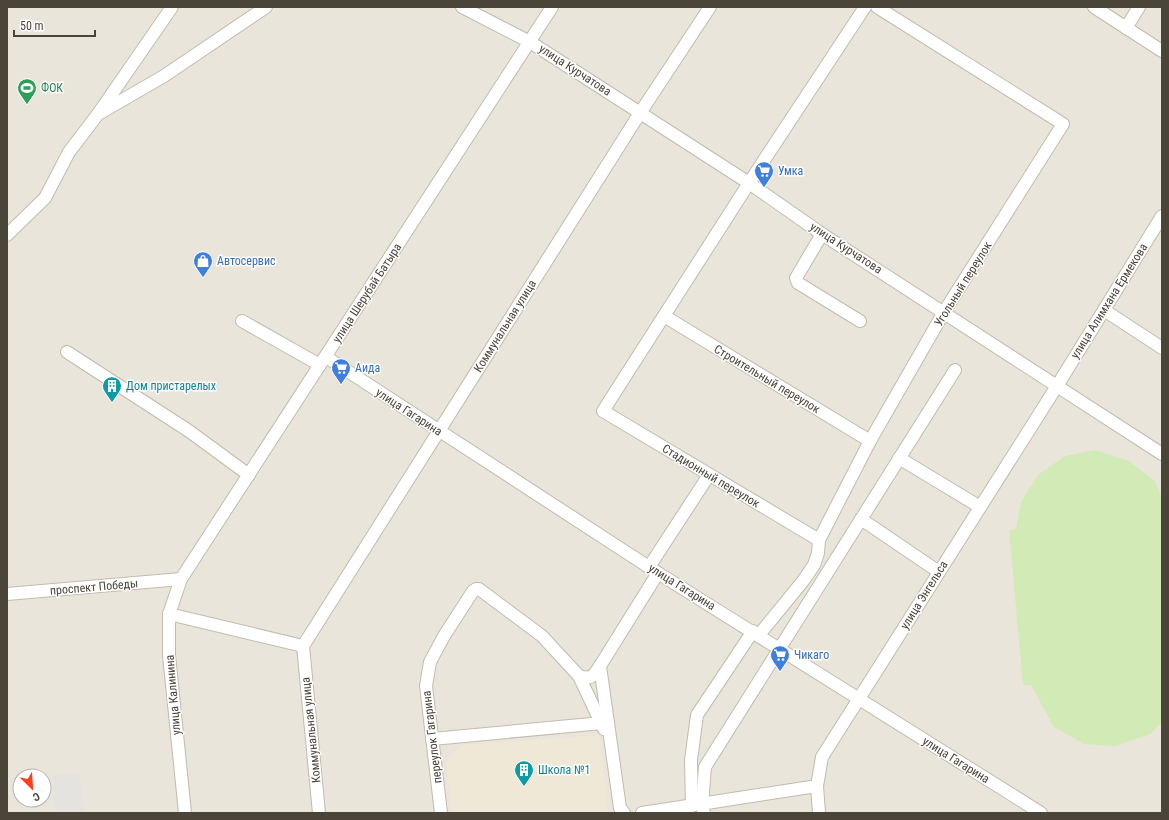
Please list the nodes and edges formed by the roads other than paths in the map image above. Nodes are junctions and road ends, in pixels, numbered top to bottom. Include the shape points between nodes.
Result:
1 (172, 7) edge
2 (266, 7) edge
3 (462, 7) edge
4 (552, 7) edge
5 (710, 7) edge
6 (865, 7) edge
7 (877, 7) edge
8 (1094, 7) edge
9 (1139, 7) edge
10 (1126, 28) junction
11 (530, 42) junction
12 (1162, 51) edge
13 (640, 113) junction
14 (98, 114) junction
15 (749, 183) junction
16 (1162, 216) edge
17 (822, 234) junction
18 (7, 235) edge
19 (1104, 310) junction
20 (944, 312) junction
21 (664, 316) junction
22 (242, 321) dead end
23 (860, 321) dead end
24 (1162, 348) edge
25 (67, 352) dead end
26 (323, 361) junction
27 (955, 370) dead end
28 (1057, 386) junction
29 (439, 431) junction
30 (870, 441) junction
31 (1162, 454) edge
32 (899, 458) junction
33 (249, 475) junction
34 (709, 475) junction
35 (980, 506) junction
36 (861, 520) junction
37 (819, 540) junction
38 (654, 570) junction
39 (939, 572) junction
40 (181, 579) junction
41 (7, 594) edge
42 (169, 614) junction
43 (756, 633) junction
44 (303, 646) junction
45 (780, 649) junction
46 (600, 666) junction
47 (579, 676) junction
48 (859, 699) junction
49 (602, 723) junction
50 (432, 739) junction
51 (610, 739) junction
52 (817, 786) junction
53 (699, 808) edge
54 (185, 813) edge
55 (320, 813) edge
56 (441, 813) edge
57 (624, 813) edge
58 (642, 813) edge
59 (819, 813) edge
60 (1041, 813) edge

1 - 14 street
2 - 14 street via 164,76
3 - 11 street, улица Курчатова
4 - 11 street, улица Шерубай Батыра
5 - 13 street, Коммунальная улица
6 - 15 street
7 - 20 street, Угольный переулок via 1063,124
8 - 10 street
9 - 10 street
10 - 12 street
11 - 13 street, улица Курчатова
11 - 26 street, улица Шерубай Батыра
13 - 15 street, улица Курчатова
13 - 29 street, Коммунальная улица
14 - 18 street via 69,152 45,198
15 - 17 street, улица Курчатова
15 - 21 street
16 - 19 street, улица Алимхана Ермекова
17 - 20 street, улица Курчатова
17 - 23 street via 796,278 798,283
19 - 24 street
19 - 28 street, улица Алимхана Ермекова
20 - 28 street, улица Курчатова
20 - 30 street, Угольный переулок
21 - 30 street, Строительный переулок
21 - 34 street, Стадионный переулок via 603,411
22 - 26 street, улица Гагарина
25 - 33 street via 189,431
26 - 29 street, улица Гагарина
26 - 33 street, улица Шерубай Батыра
27 - 32 street
28 - 31 street, улица Курчатова
28 - 35 street, улица Энгельса
29 - 38 street, улица Гагарина
29 - 44 street, Коммунальная улица
30 - 37 street, Угольный переулок
32 - 35 street
32 - 36 street
33 - 40 street, улица Шерубай Батыра
34 - 37 street, Стадионный переулок
34 - 38 street
35 - 39 street, улица Энгельса
36 - 39 street
36 - 45 street
37 - 43 street, Угольный переулок via 814,564 803,581
38 - 43 street, улица Гагарина
38 - 46 street
39 - 48 street, улица Энгельса
40 - 41 street, проспект Победы
40 - 42 street, улица Калинина
42 - 44 street
42 - 54 street, улица Калинина via 169,655
43 - 45 street, улица Гагарина
43 - 53 street, Угольный переулок via 697,715 691,760
44 - 55 street, Коммунальная улица
45 - 48 street, улица Гагарина
45 - 53 street via 705,767
46 - 47 street via 590,678
46 - 51 street
47 - 49 street
47 - 50 street, переулок Гагарина via 542,636 476,589 444,636 430,662 426,686
48 - 52 street, улица Энгельса via 822,757
48 - 60 street, улица Гагарина
49 - 50 street
49 - 51 street
50 - 56 street, переулок Гагарина
51 - 57 street via 620,808
52 - 53 street
52 - 59 street, улица Энгельса
53 - 58 street

